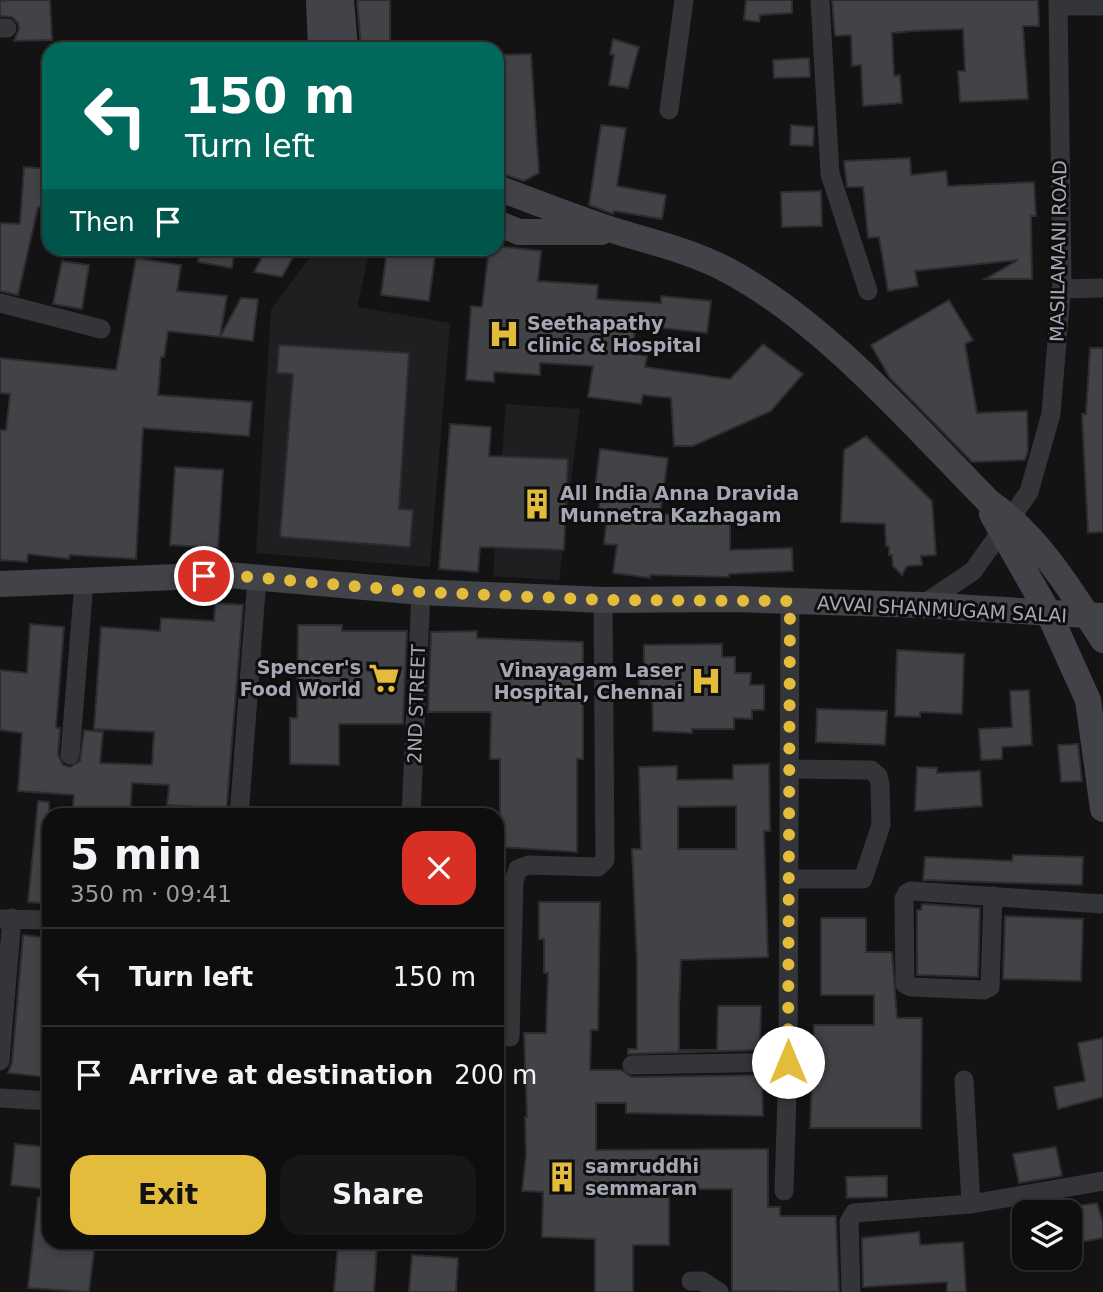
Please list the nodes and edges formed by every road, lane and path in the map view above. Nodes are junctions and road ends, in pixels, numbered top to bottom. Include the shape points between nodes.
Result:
1 (319, 0) edge
2 (341, 0) edge
3 (684, 0) edge
4 (820, 0) edge
5 (1058, 3) edge
6 (1103, 6) edge
7 (321, 42) edge
8 (344, 42) edge
9 (670, 110) dead end
10 (504, 191) edge
11 (504, 226) edge
12 (620, 232) junction
13 (1103, 288) edge
14 (1061, 289) junction
15 (868, 291) dead end
16 (0, 303) edge
17 (101, 329) dead end
18 (999, 517) junction
19 (257, 578) junction
20 (84, 582) junction
21 (0, 584) edge
22 (421, 592) junction
23 (603, 600) junction
24 (790, 601) junction
25 (921, 605) junction
26 (1049, 614) junction
27 (1095, 616) edge
28 (1103, 640) edge
29 (70, 755) dead end
30 (789, 769) junction
31 (240, 808) edge
32 (411, 808) edge
33 (1103, 809) edge
34 (790, 879) junction
35 (993, 897) junction
36 (1103, 904) edge
37 (6, 919) edge
38 (42, 920) edge
39 (504, 994) edge
40 (504, 1010) edge
41 (510, 1037) dead end
42 (0, 1060) edge
43 (788, 1062) junction
44 (632, 1065) dead end
45 (964, 1080) dead end
46 (0, 1098) edge
47 (42, 1101) edge
48 (1103, 1181) edge
49 (784, 1191) dead end
50 (971, 1205) junction
51 (691, 1281) dead end
52 (719, 1292) edge
53 (851, 1292) edge

1 - 7 main road
2 - 8 main road
3 - 9 street
4 - 15 street via 830,174
5 - 6 street
5 - 14 street, MASILAMANI ROAD
10 - 12 main road
11 - 12 main road via 519,232
12 - 18 main road via 727,270 793,313 862,374
13 - 14 street
14 - 18 street, MASILAMANI ROAD via 1051,414 1029,492
16 - 17 street
18 - 25 street, MASILAMANI ROAD via 973,571
18 - 26 main road
18 - 27 main road
19 - 20 main road, AVVAI SHANMUGAM SALAI via 228,575
19 - 22 main road, AVVAI SHANMUGAM SALAI
19 - 31 street
20 - 21 main road, AVVAI SHANMUGAM SALAI
20 - 29 street
22 - 23 main road, AVVAI SHANMUGAM SALAI
22 - 32 street, 2ND STREET
23 - 24 main road, AVVAI SHANMUGAM SALAI
23 - 39 street via 606,855 603,865 518,869
24 - 25 main road, AVVAI SHANMUGAM SALAI
24 - 30 street
25 - 26 main road, AVVAI SHANMUGAM SALAI
26 - 27 main road, AVVAI SHANMUGAM SALAI
26 - 33 main road via 1088,700
27 - 28 main road
30 - 34 street
30 - 34 street via 871,770 880,783 881,825 863,880
34 - 43 street
35 - 35 street via 990,986 984,990 905,984 907,893
35 - 36 street
37 - 38 street
37 - 42 street
40 - 41 street
43 - 44 street
43 - 49 street
45 - 50 street
46 - 47 street
48 - 50 street
50 - 53 street via 851,1216
51 - 52 street via 702,1281

